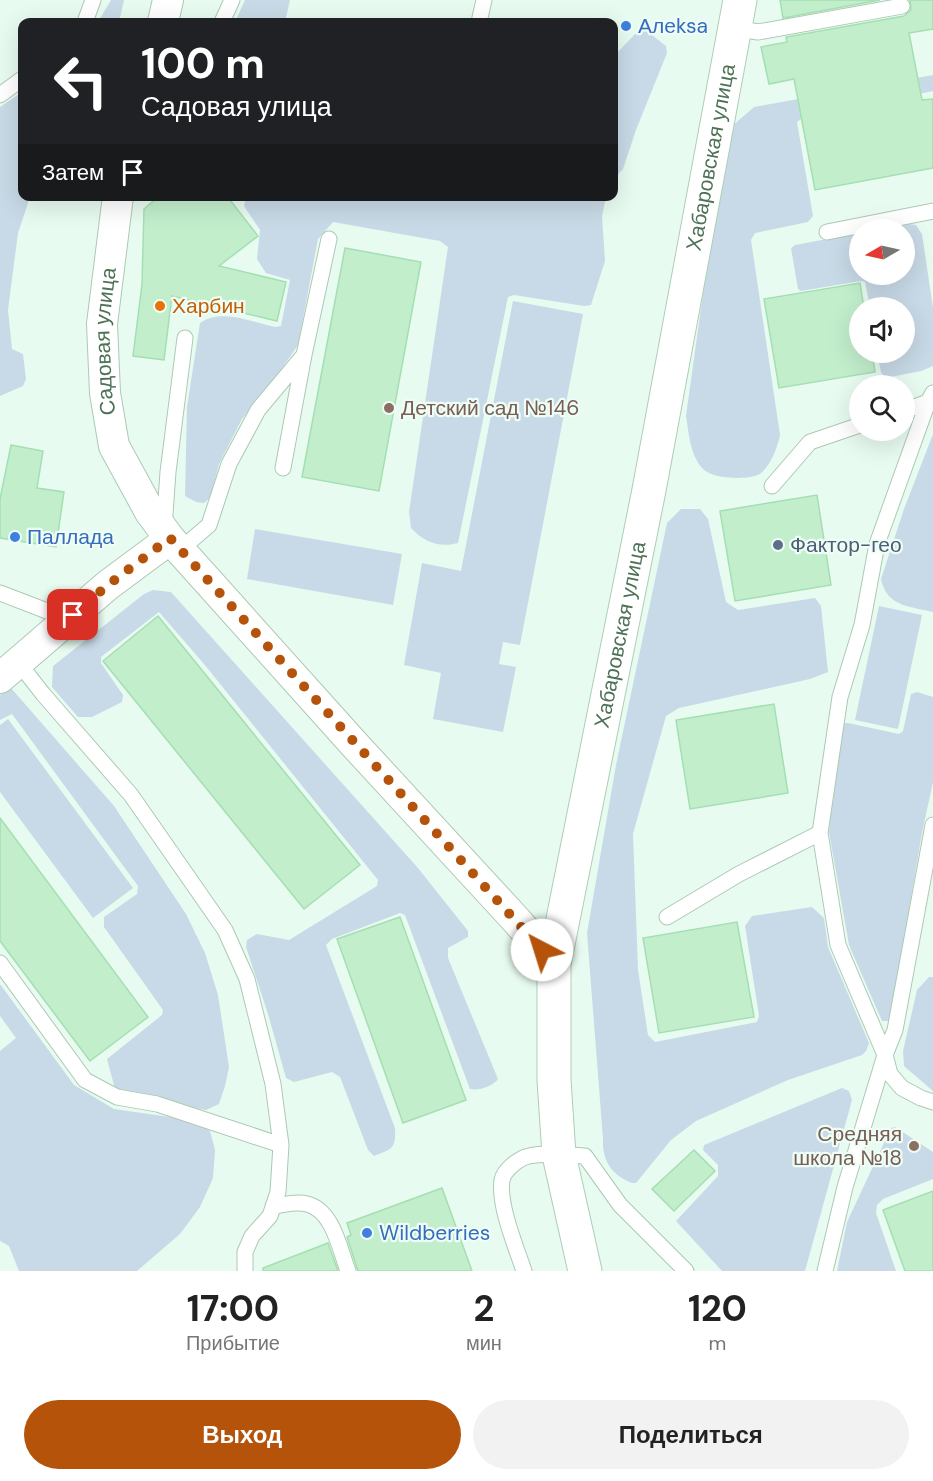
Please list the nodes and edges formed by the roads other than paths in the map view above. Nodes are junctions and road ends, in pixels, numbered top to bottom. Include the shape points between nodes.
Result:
1 (93, 0) edge
2 (168, 0) edge
3 (232, 0) edge
4 (484, 0) edge
5 (902, 6) dead end
6 (737, 14) edge
7 (86, 18) edge
8 (164, 18) edge
9 (224, 18) edge
10 (480, 18) edge
11 (18, 82) edge
12 (0, 95) edge
13 (117, 201) edge
14 (933, 211) edge
15 (827, 232) dead end
16 (329, 239) dead end
17 (185, 338) dead end
18 (304, 355) junction
19 (930, 398) edge
20 (915, 406) edge
21 (849, 429) edge
22 (283, 468) dead end
23 (772, 486) dead end
24 (171, 540) junction
25 (0, 592) edge
26 (73, 615) junction
27 (9, 670) edge
28 (933, 825) edge
29 (820, 833) junction
30 (667, 917) dead end
31 (0, 963) edge
32 (554, 964) junction
33 (885, 1055) junction
34 (933, 1102) edge
35 (281, 1145) junction
36 (559, 1155) junction
37 (273, 1206) junction
38 (245, 1271) edge
39 (348, 1271) edge
40 (524, 1271) edge
41 (585, 1271) edge
42 (686, 1271) edge
43 (825, 1271) edge

1 - 7 lane
2 - 8 street
3 - 9 lane
4 - 10 lane
5 - 6 lane via 758,32
6 - 32 main road, Хабаровская улица via 649,490
11 - 12 lane
13 - 24 street, Садовая улица via 102,324 105,393 114,446 150,512
14 - 15 lane
16 - 18 lane
17 - 24 lane via 168,472
18 - 22 lane
18 - 24 lane via 258,410 229,464 209,525
19 - 20 lane
19 - 29 lane via 877,544 862,625 840,697
21 - 23 lane via 810,442
24 - 26 street
24 - 32 street, Садовая улица
25 - 26 lane via 60,616
26 - 27 street
27 - 35 lane via 131,795 225,930 247,979 258,1017
28 - 33 lane via 895,1030
29 - 30 lane via 739,874
29 - 33 lane via 838,945
31 - 35 lane via 85,1080 117,1097 157,1104
32 - 36 main road, Хабаровская улица via 554,1080
33 - 34 lane via 890,1074 902,1088
33 - 43 lane
35 - 37 lane via 278,1191
36 - 40 lane via 527,1156 508,1168 502,1179 504,1207
36 - 41 main road, Хабаровская улица
36 - 42 lane via 585,1156 620,1205
37 - 38 lane via 270,1216 252,1236
37 - 39 lane via 308,1204 319,1211 333,1229

